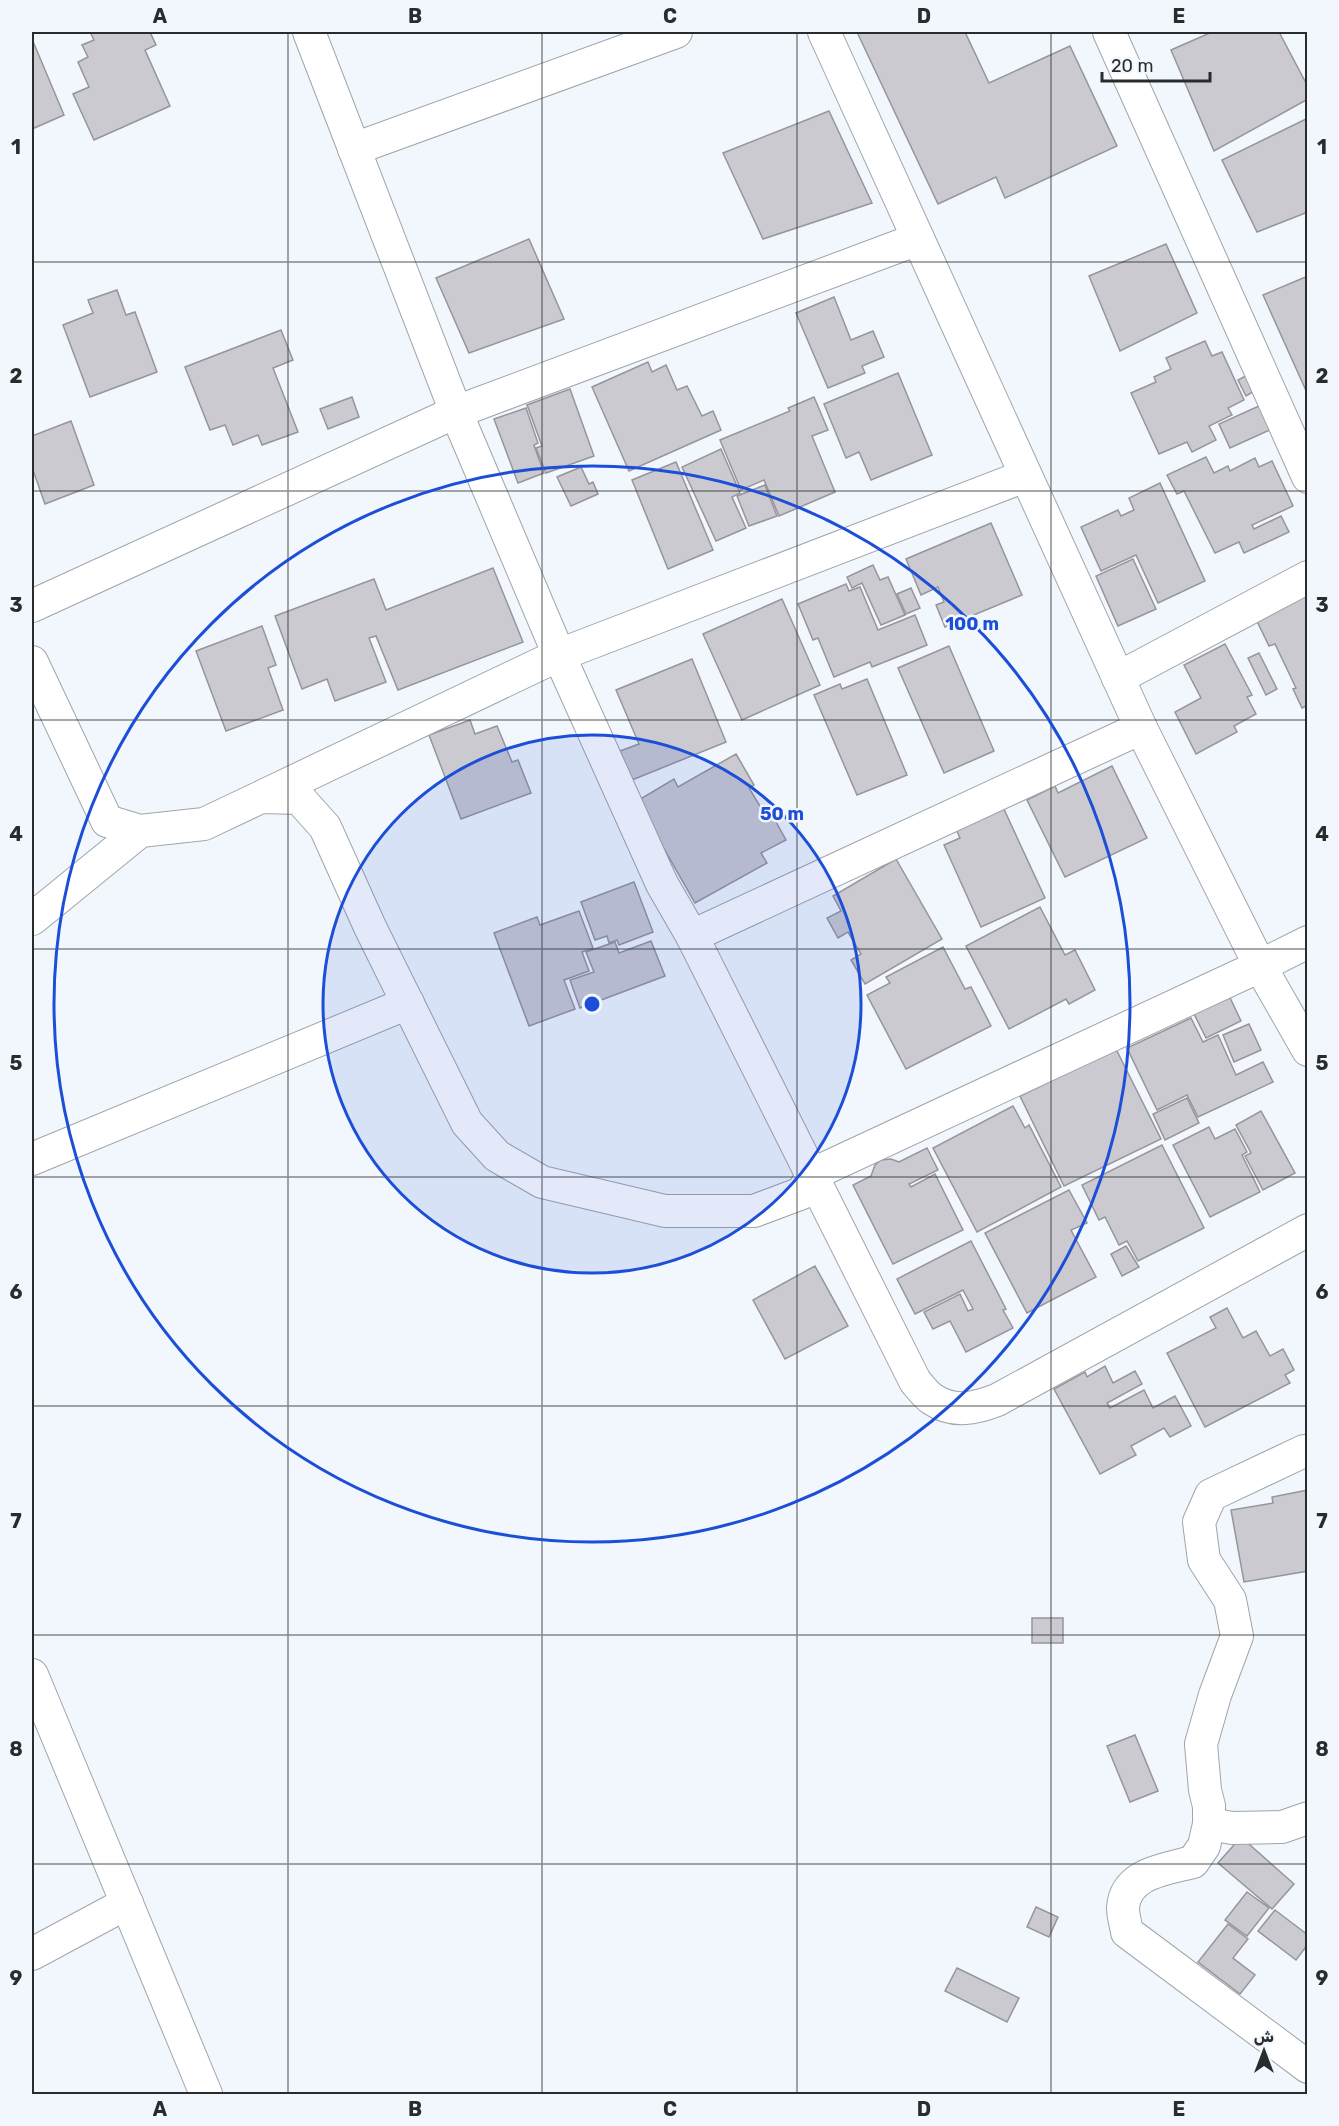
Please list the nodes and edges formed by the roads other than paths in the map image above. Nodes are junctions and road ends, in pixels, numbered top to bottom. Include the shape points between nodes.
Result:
1 (309, 32) edge
2 (676, 32) edge
3 (824, 32) edge
4 (1109, 32) edge
5 (354, 149) junction
6 (918, 239) junction
7 (456, 412) junction
8 (1025, 476) junction
9 (1308, 477) edge
10 (1308, 577) edge
11 (32, 606) edge
12 (559, 655) junction
13 (32, 662) edge
14 (1118, 678) junction
15 (1141, 728) junction
16 (261, 797) junction
17 (140, 831) junction
18 (32, 919) edge
19 (693, 936) junction
20 (1308, 942) edge
21 (1260, 966) junction
22 (408, 1003) junction
23 (1308, 1050) edge
24 (32, 1159) edge
25 (813, 1174) junction
26 (1308, 1230) edge
27 (1308, 1451) edge
28 (34, 1687) edge
29 (1308, 1818) edge
30 (1209, 1824) junction
31 (126, 1903) junction
32 (32, 1954) edge
33 (1308, 2067) edge
34 (206, 2094) edge

1 - 5 street
2 - 5 street
3 - 6 street
4 - 9 street
5 - 7 street
6 - 7 street
6 - 8 street
7 - 11 street
7 - 12 street
8 - 12 street
8 - 14 street
10 - 14 street
12 - 16 street
12 - 19 street via 662,884
13 - 17 street via 107,820
14 - 15 street
15 - 19 street
15 - 21 street
16 - 17 street via 204,824
16 - 22 street via 299,798 325,827
17 - 18 street
19 - 25 street
20 - 21 street
21 - 23 street
21 - 25 street
22 - 24 street
22 - 25 street via 467,1123 497,1156 542,1182 665,1211 754,1211 802,1193
25 - 26 street via 915,1381 932,1399 952,1407 973,1409 997,1400
27 - 30 street via 1211,1495 1200,1522 1204,1560 1230,1600 1237,1636 1201,1744
28 - 31 street
29 - 30 street via 1282,1827 1232,1828
30 - 33 street via 1204,1846 1193,1862 1138,1879 1128,1891 1123,1908 1127,1932
31 - 32 street
31 - 34 street

